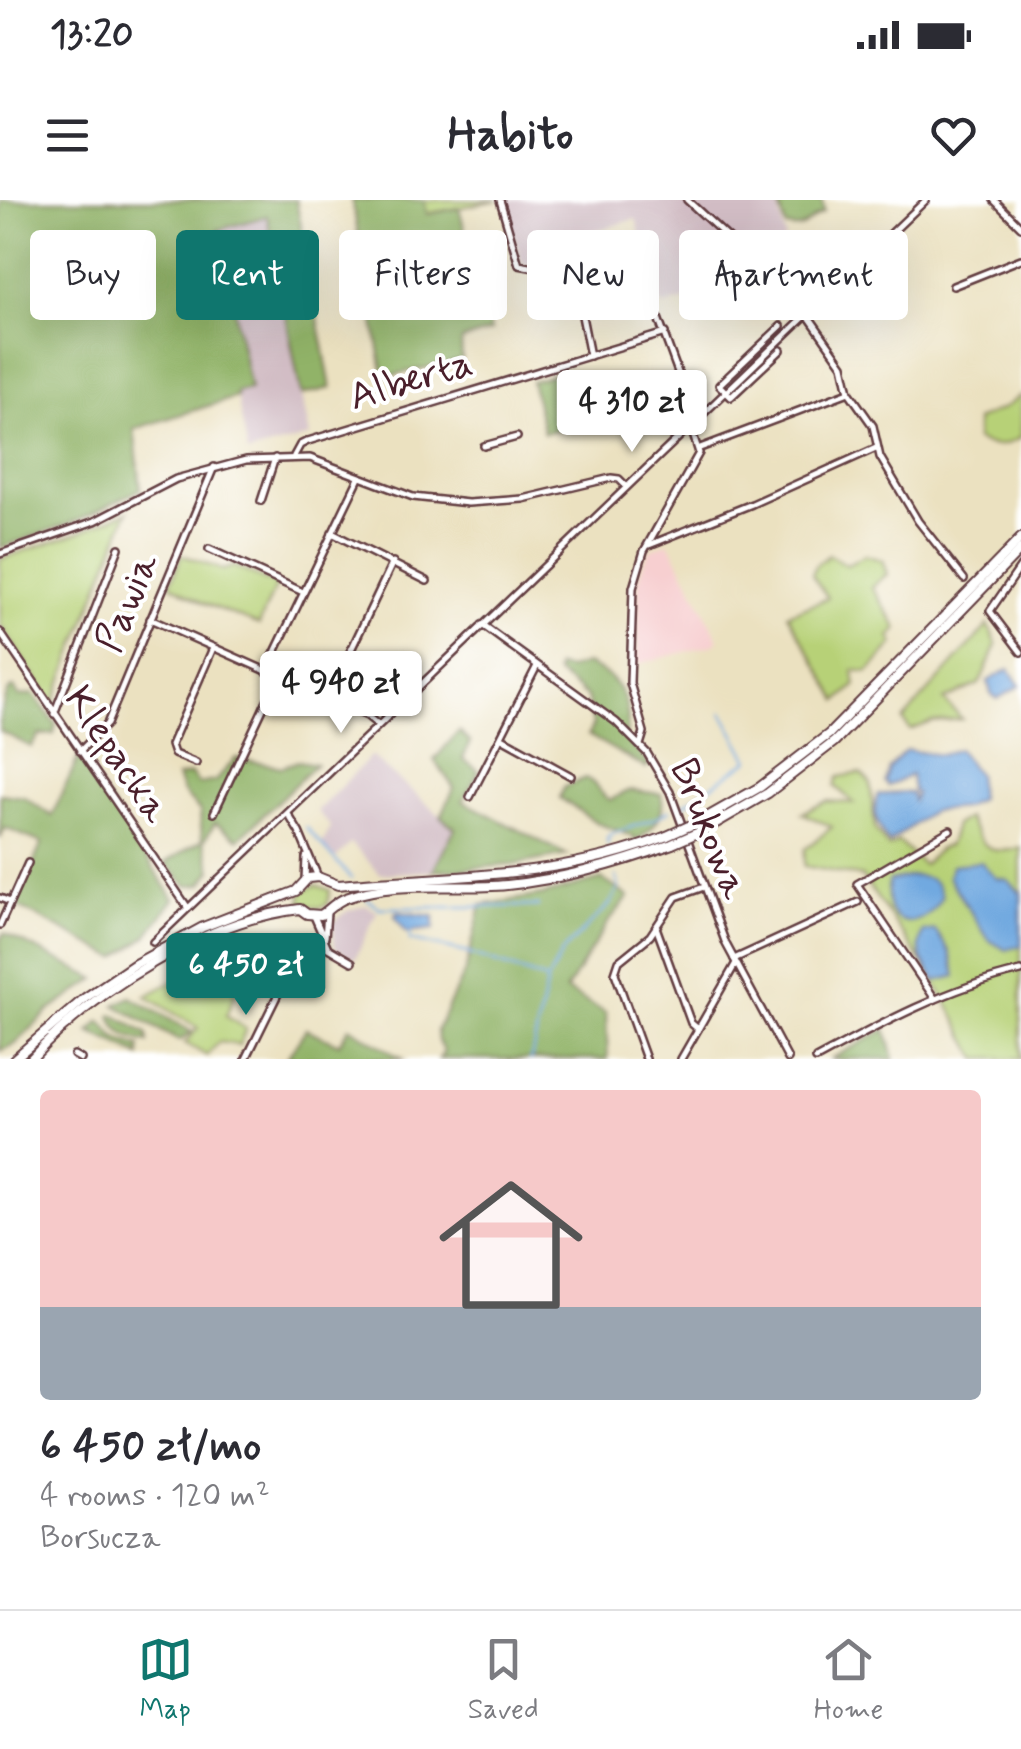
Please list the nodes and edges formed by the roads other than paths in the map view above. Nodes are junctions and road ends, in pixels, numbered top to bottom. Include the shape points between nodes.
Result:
1 (500, 200) edge
2 (687, 200) edge
3 (926, 200) edge
4 (994, 200) edge
5 (1021, 227) edge
6 (719, 230) edge
7 (895, 230) edge
8 (1021, 259) edge
9 (527, 267) edge
10 (953, 286) dead end
11 (659, 315) edge
12 (583, 320) edge
13 (801, 320) edge
14 (813, 320) edge
15 (781, 326) dead end
16 (665, 333) junction
17 (781, 350) dead end
18 (590, 356) junction
19 (725, 392) junction
20 (849, 392) junction
21 (693, 422) junction
22 (517, 437) dead end
23 (484, 446) dead end
24 (700, 448) junction
25 (876, 448) junction
26 (294, 456) junction
27 (275, 458) junction
28 (214, 466) junction
29 (359, 478) junction
30 (626, 486) junction
31 (261, 501) dead end
32 (332, 534) junction
33 (1021, 538) edge
34 (647, 546) junction
35 (119, 548) dead end
36 (1021, 549) edge
37 (209, 550) dead end
38 (0, 554) edge
39 (393, 562) junction
40 (1021, 566) edge
41 (964, 579) dead end
42 (428, 582) dead end
43 (303, 592) junction
44 (150, 620) junction
45 (482, 625) junction
46 (0, 632) edge
47 (212, 648) junction
48 (1021, 652) edge
49 (536, 666) junction
50 (266, 671) junction
51 (278, 676) junction
52 (328, 698) junction
53 (54, 714) junction
54 (378, 725) junction
55 (502, 738) junction
56 (640, 745) junction
57 (80, 751) junction
58 (196, 763) dead end
59 (571, 776) dead end
60 (470, 797) dead end
61 (214, 814) dead end
62 (288, 814) junction
63 (702, 826) junction
64 (950, 830) dead end
65 (669, 840) junction
66 (306, 849) junction
67 (28, 863) dead end
68 (318, 877) junction
69 (305, 880) junction
70 (330, 884) junction
71 (704, 886) junction
72 (296, 891) junction
73 (0, 898) edge
74 (10, 902) junction
75 (858, 902) dead end
76 (333, 904) junction
77 (188, 908) junction
78 (300, 909) junction
79 (327, 912) junction
80 (314, 916) junction
81 (0, 926) edge
82 (656, 928) junction
83 (325, 940) junction
84 (153, 942) dead end
85 (735, 961) junction
86 (352, 962) dead end
87 (1021, 971) edge
88 (278, 994) dead end
89 (935, 998) junction
90 (698, 1029) junction
91 (74, 1055) dead end
92 (14, 1059) edge
93 (31, 1059) edge
94 (81, 1059) edge
95 (246, 1059) edge
96 (646, 1059) edge
97 (681, 1059) edge
98 (788, 1059) edge
99 (816, 1059) edge

1 - 9 street via 519,266
2 - 6 street
3 - 7 street
4 - 5 street
8 - 10 street
11 - 16 street
12 - 18 street
13 - 19 street
14 - 20 street via 843,365
15 - 19 street via 720,382
16 - 18 street, Alberta
16 - 21 street
17 - 19 street via 731,397
18 - 26 street, Alberta via 308,441
19 - 21 street
20 - 24 street
20 - 25 street via 873,426
21 - 24 street
21 - 30 street
22 - 23 street, Alberta
24 - 34 street
25 - 34 street
25 - 41 street via 918,521
26 - 27 street
26 - 29 street
27 - 28 street
27 - 31 street
28 - 38 street via 95,521
28 - 44 street, Pawia
29 - 30 street via 424,500 468,503 524,499 610,478
29 - 32 street
30 - 45 street
32 - 39 street
32 - 43 street
33 - 63 main road via 829,734
34 - 56 street via 633,588 630,683 644,732
35 - 53 street
36 - 63 main road via 834,742 768,793
37 - 43 street
39 - 42 street
39 - 52 street
40 - 48 street via 990,611
43 - 50 street
44 - 47 street
44 - 57 street, Pawia via 107,724
45 - 49 street, Brukowa
45 - 54 street
46 - 53 street, Klepacka
47 - 50 street
47 - 58 street via 171,745 174,754
49 - 55 street
49 - 56 street, Brukowa
50 - 51 street
51 - 52 street
51 - 61 street
52 - 54 street
53 - 57 street, Klepacka
54 - 62 street
55 - 59 street
55 - 60 street
56 - 71 street, Brukowa via 665,781
57 - 77 street, Klepacka
62 - 66 street
62 - 77 street
63 - 65 main road, bridge
64 - 89 street via 857,884
65 - 70 main road via 527,873
65 - 76 main road via 618,863 553,878 376,891
66 - 68 street
66 - 69 street
67 - 74 street
68 - 69 main road
68 - 70 main road
69 - 72 main road
70 - 76 main road
71 - 82 street via 676,897
71 - 85 street, Brukowa
72 - 78 main road
72 - 92 main road via 203,927 135,964
73 - 74 street
74 - 81 street
75 - 85 street
76 - 79 main road
77 - 84 street
78 - 80 main road
78 - 93 main road via 248,920 155,962 81,1013
79 - 80 main road
79 - 83 street
80 - 83 street
82 - 90 street
82 - 96 street via 615,973
83 - 86 street
85 - 90 street
85 - 98 street, Brukowa
87 - 89 street
88 - 95 street
89 - 99 street
90 - 97 street
91 - 94 street

